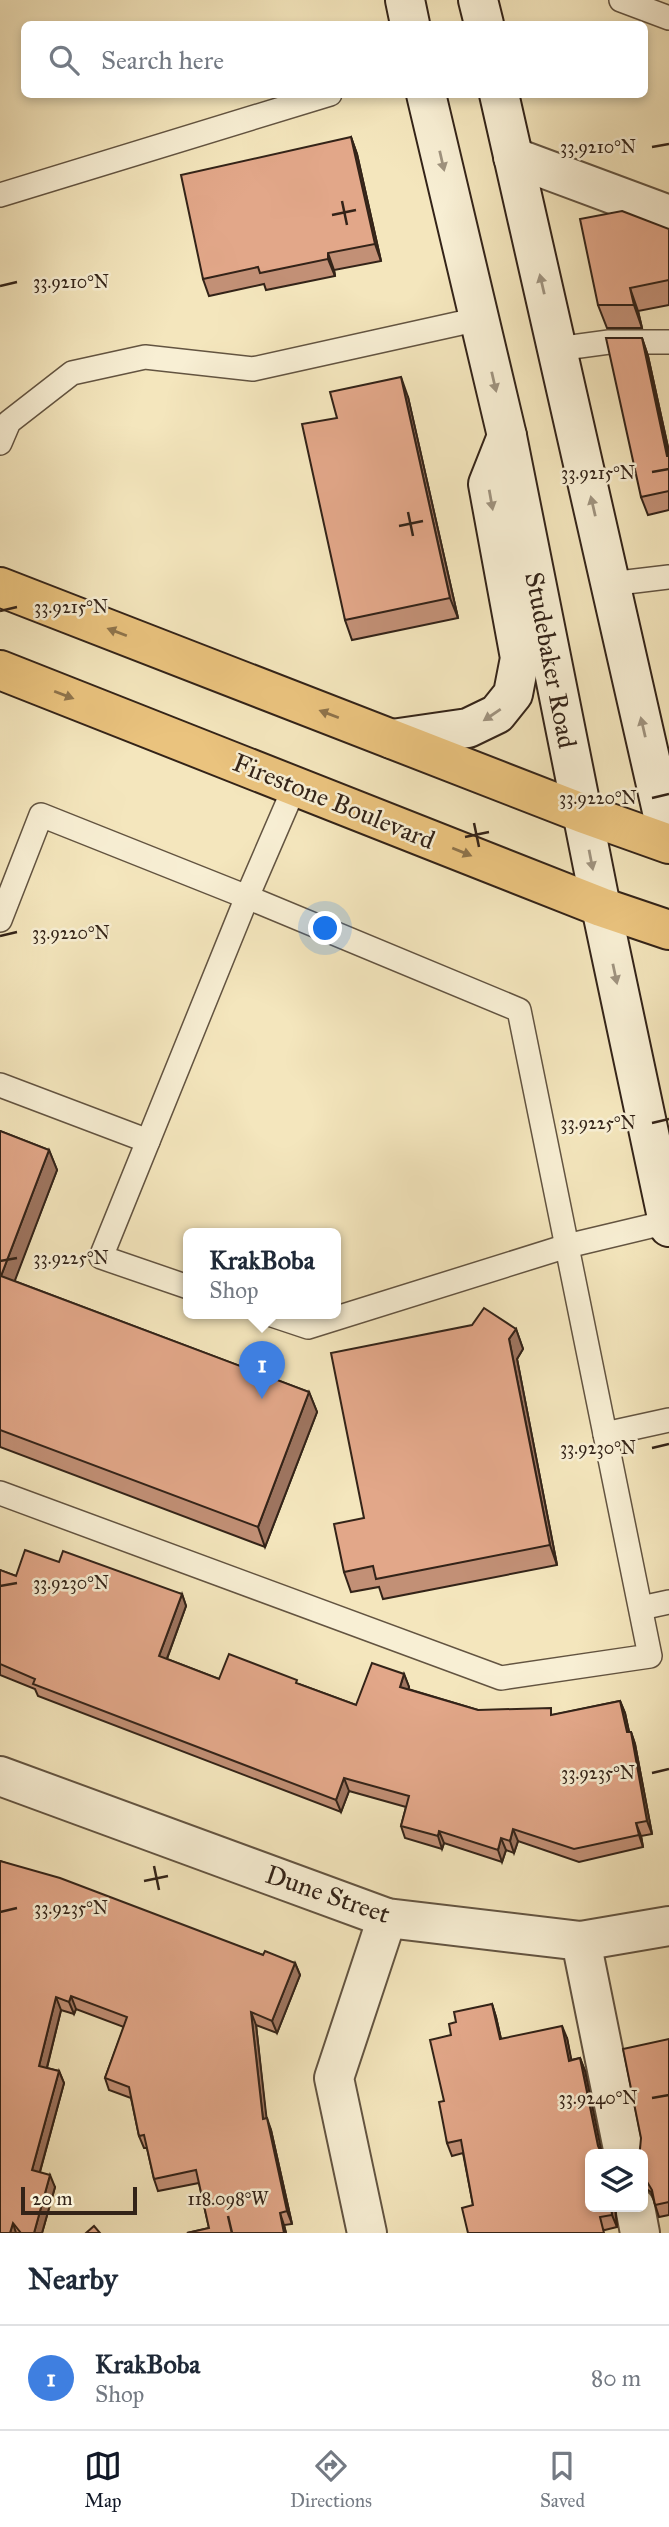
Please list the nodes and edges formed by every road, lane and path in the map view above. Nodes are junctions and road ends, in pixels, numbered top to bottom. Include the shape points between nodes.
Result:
1 (405, 0) edge
2 (478, 0) edge
3 (621, 0) edge
4 (669, 18) edge
5 (409, 21) edge
6 (483, 21) edge
7 (317, 98) edge
8 (427, 98) edge
9 (500, 98) edge
10 (513, 157) junction
11 (0, 195) edge
12 (669, 215) edge
13 (479, 319) junction
14 (669, 342) edge
15 (557, 349) junction
16 (508, 436) junction
17 (0, 443) edge
18 (669, 577) edge
19 (610, 584) junction
20 (0, 587) edge
21 (0, 670) edge
22 (392, 739) junction
23 (295, 786) junction
24 (582, 813) junction
25 (669, 843) edge
26 (247, 897) junction
27 (601, 907) junction
28 (0, 920) edge
29 (669, 930) edge
30 (0, 1086) edge
31 (148, 1141) junction
32 (668, 1224) edge
33 (567, 1246) junction
34 (183, 1285) edge
35 (341, 1317) edge
36 (285, 1319) edge
37 (334, 1319) edge
38 (669, 1420) edge
39 (605, 1434) junction
40 (0, 1493) edge
41 (669, 1602) edge
42 (641, 1608) junction
43 (0, 1776) edge
44 (387, 1918) junction
45 (669, 1926) edge
46 (581, 1941) junction
47 (623, 2149) edge
48 (636, 2212) edge
49 (367, 2233) edge
50 (640, 2233) edge

1 - 5 main road
2 - 6 main road
3 - 4 lane
7 - 11 lane
8 -> 13 main road, Studebaker Road
9 - 10 main road
10 - 12 main road
15 -> 10 main road
13 -> 16 main road, Studebaker Road
13 - 17 lane via 253,369 145,357 72,373 9,422
14 - 15 lane via 609,342
19 -> 15 main road
16 -> 22 main road via 488,484 520,658 513,694 497,714 468,728
16 - 24 main road, Studebaker Road
18 - 19 lane
25 -> 19 main road
22 -> 20 main road
21 -> 23 main road, Firestone Boulevard
22 - 24 main road
23 - 26 lane
23 -> 27 main road, Firestone Boulevard
24 - 25 main road
24 -> 27 main road, Studebaker Road
26 - 28 lane via 41,815
26 - 31 lane
26 - 33 lane via 519,1010
27 - 29 main road, Firestone Boulevard
27 -> 32 main road, Studebaker Road
30 - 31 lane
31 - 34 lane via 101,1257
32 - 33 lane
33 - 35 lane
33 - 39 lane
36 - 37 lane via 308,1327
38 - 39 lane
39 - 42 lane
40 - 42 lane via 502,1678 650,1656
41 - 42 lane
43 - 44 main road, Dune Street
44 - 46 main road, Dune Street
44 - 49 main road via 334,2078
45 - 46 main road, Dune Street
46 - 47 main road
48 - 50 main road

